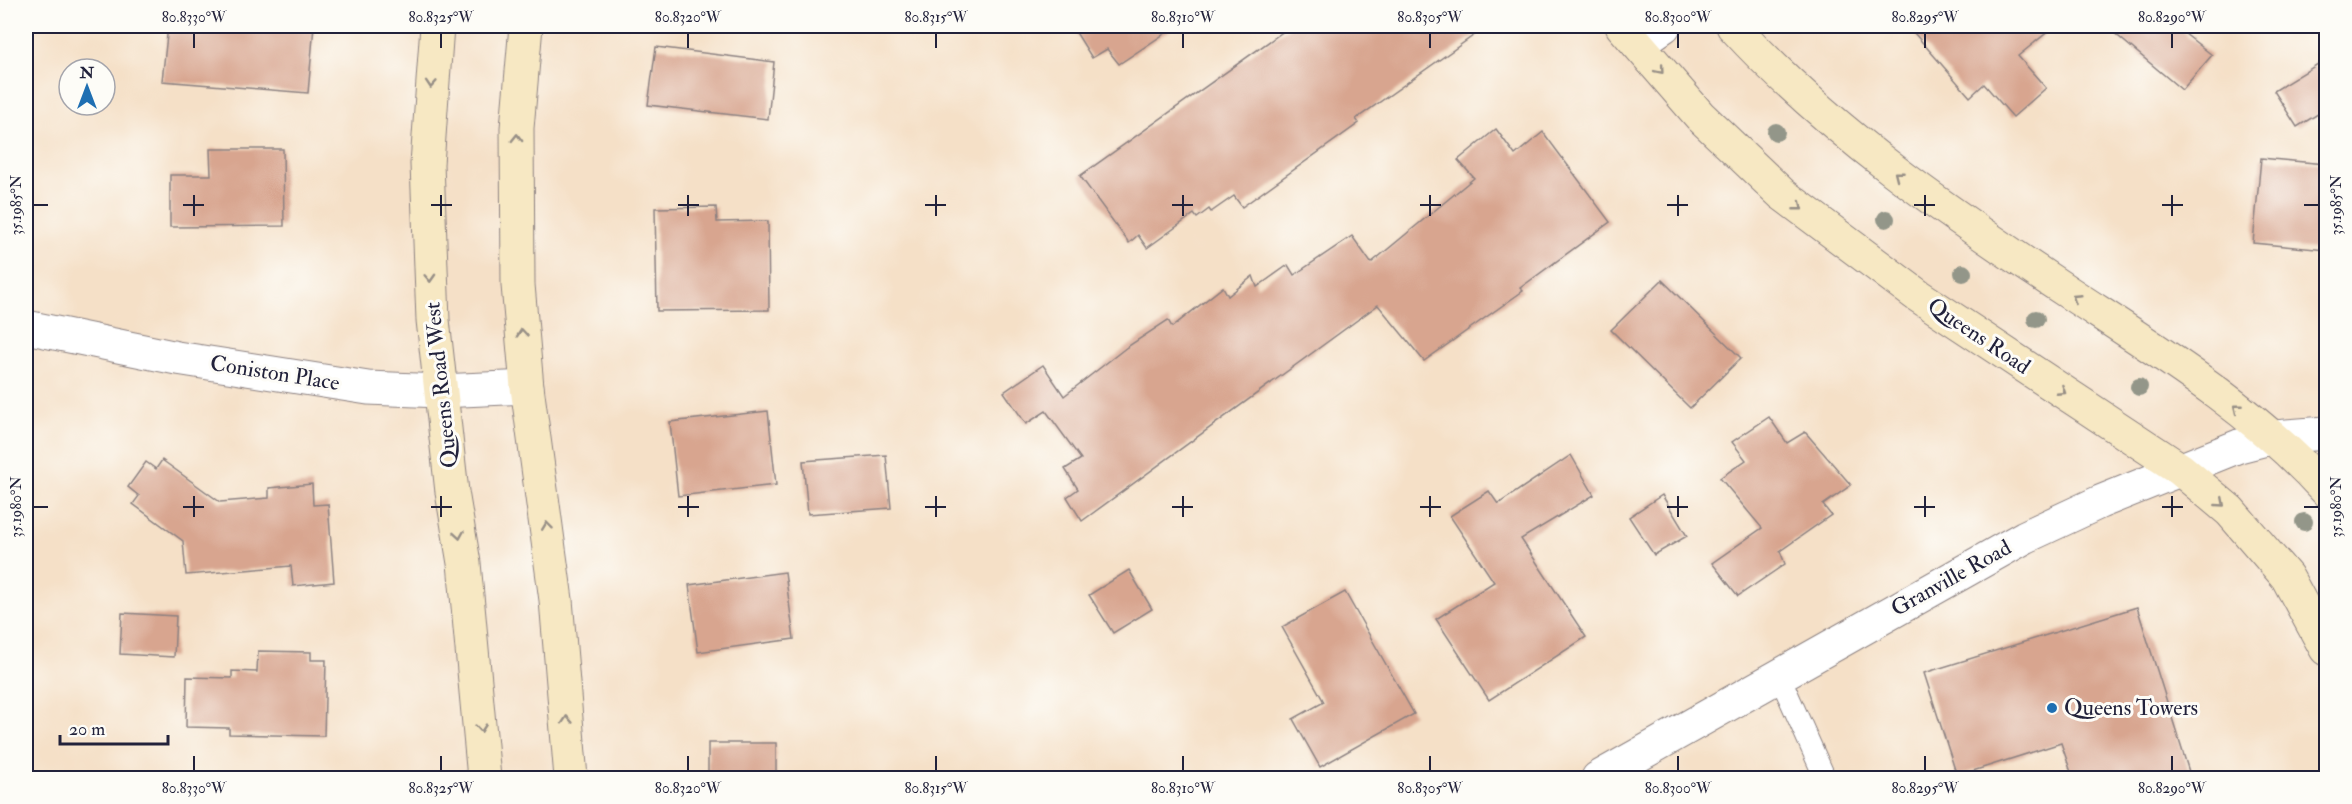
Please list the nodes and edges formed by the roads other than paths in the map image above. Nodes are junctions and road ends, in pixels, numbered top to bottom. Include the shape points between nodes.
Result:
1 (437, 26) edge
2 (526, 26) edge
3 (1665, 26) edge
4 (1733, 26) edge
5 (1630, 35) edge
6 (26, 327) edge
7 (527, 387) junction
8 (440, 391) junction
9 (2326, 433) edge
10 (2274, 437) junction
11 (2180, 469) junction
12 (2326, 490) edge
13 (2326, 650) edge
14 (1779, 675) junction
15 (484, 778) edge
16 (571, 778) edge
17 (1598, 778) edge
18 (1825, 778) edge

1 -> 8 main road, Queens Road West via 427,164
7 -> 2 main road via 516,192 519,82
3 - 5 street
10 -> 4 main road via 2187,370 1917,190 1813,104
5 -> 11 main road, Queens Road via 1734,150 1818,222 1980,339
6 - 8 street, Coniston Place via 177,358 328,382
7 - 8 street, Coniston Place
16 -> 7 main road via 556,600
8 -> 15 main road, Queens Road West via 464,563
9 - 10 street, Granville Road
10 - 11 street, Granville Road
10 - 12 main road
11 -> 13 main road, Queens Road via 2230,511 2274,560
11 - 14 street, Granville Road via 2025,537
14 - 17 street, Granville Road
14 - 18 lane

